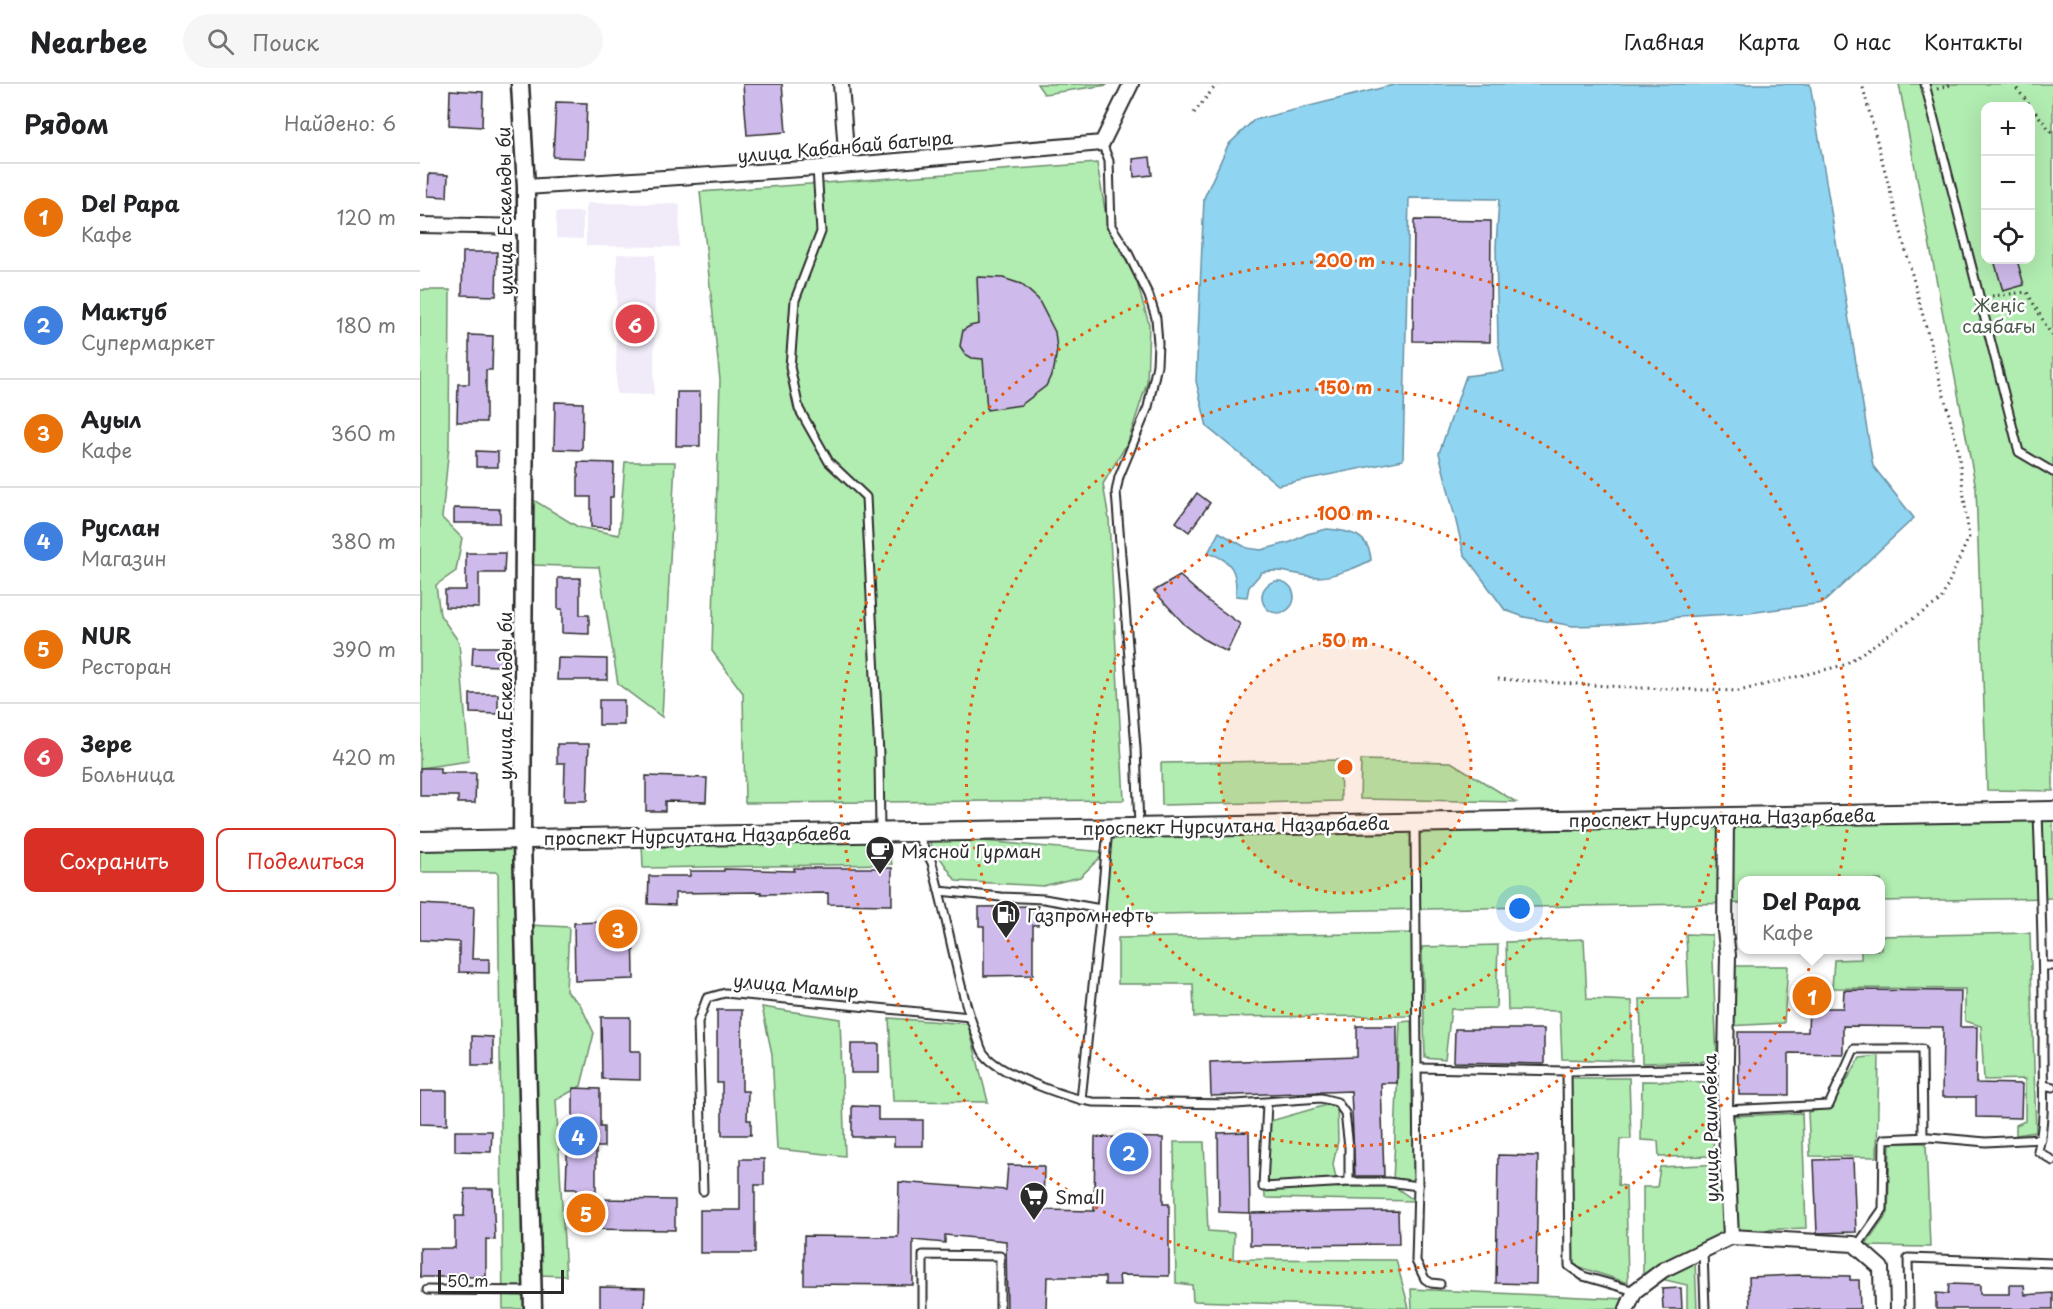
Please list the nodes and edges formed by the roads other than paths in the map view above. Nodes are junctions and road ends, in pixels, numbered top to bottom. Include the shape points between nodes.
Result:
1 (520, 84) edge
2 (841, 84) edge
3 (1131, 84) edge
4 (1926, 88) edge
5 (1102, 143) junction
6 (847, 165) junction
7 (817, 168) junction
8 (526, 187) junction
9 (420, 225) edge
10 (526, 227) junction
11 (2053, 472) edge
12 (2046, 811) edge
13 (1726, 817) junction
14 (1415, 822) junction
15 (1140, 827) junction
16 (1108, 828) junction
17 (915, 831) junction
18 (880, 832) junction
19 (522, 839) junction
20 (420, 841) edge
21 (939, 891) junction
22 (1101, 909) junction
23 (2044, 966) junction
24 (2053, 966) edge
25 (970, 1017) junction
26 (1417, 1068) junction
27 (1725, 1068) junction
28 (1567, 1071) junction
29 (2043, 1085) junction
30 (2053, 1087) edge
31 (1081, 1100) junction
32 (1267, 1103) junction
33 (1725, 1110) junction
34 (1923, 1137) junction
35 (2041, 1139) junction
36 (2053, 1161) edge
37 (1350, 1182) junction
38 (1418, 1186) junction
39 (703, 1191) dead end
40 (1731, 1238) junction
41 (1857, 1246) junction
42 (1703, 1251) junction
43 (2053, 1263) edge
44 (1440, 1284) dead end
45 (427, 1290) dead end
46 (533, 1291) junction
47 (1635, 1291) junction
48 (533, 1309) edge
49 (923, 1309) edge
50 (1000, 1309) edge
51 (1627, 1309) edge
52 (1705, 1309) edge
53 (1882, 1309) edge
54 (1909, 1309) edge

1 - 8 street, улица Ескельды би
2 - 6 street
3 - 5 street
4 - 11 lane via 2019,452
5 - 6 street, улица Кабанбай батыра
5 - 15 lane via 1109,161 1111,226 1149,296 1158,343 1148,407 1116,492
6 - 7 street, улица Кабанбай батыра
7 - 8 street, улица Кабанбай батыра
7 - 18 lane via 821,232 795,300 790,367 799,409 829,462 866,497
8 - 10 street, улица Ескельды би
9 - 10 street
10 - 19 street, улица Ескельды би
12 - 13 main road, проспект Нурсултана Назарбаева
12 - 23 lane
13 - 14 main road, проспект Нурсултана Назарбаева
13 - 27 street, улица Раимбека
14 - 15 main road, проспект Нурсултана Назарбаева
14 - 26 lane
15 - 16 main road, проспект Нурсултана Назарбаева
16 - 17 main road, проспект Нурсултана Назарбаева
16 - 22 lane
17 - 18 main road, проспект Нурсултана Назарбаева
17 - 21 lane via 932,863
18 - 19 main road, проспект Нурсултана Назарбаева
19 - 20 main road, проспект Нурсултана Назарбаева
19 - 46 street, улица Ескельды би
21 - 22 lane via 1044,899
21 - 25 lane
22 - 31 lane
23 - 24 lane
23 - 29 lane
25 - 31 lane via 984,1054 996,1065
25 - 39 lane, улица Мамыр via 725,993 707,998 698,1022
26 - 28 lane
26 - 38 lane
27 - 28 lane
27 - 33 street, улица Раимбека
28 - 47 lane via 1569,1266 1583,1276
29 - 30 lane
29 - 35 lane
31 - 32 lane
32 - 37 lane via 1321,1098 1337,1102 1345,1113
32 - 37 lane via 1263,1187
33 - 34 lane via 1829,1105 1854,1049 1922,1049
33 - 40 street, улица Раимбека
34 - 35 lane via 1986,1142
34 - 41 lane via 1884,1139 1883,1209
35 - 36 lane via 2038,1151
37 - 38 lane
38 - 44 lane via 1416,1261 1425,1279
40 - 41 street
40 - 42 street
41 - 53 street via 1881,1268
42 - 47 street via 1663,1270
42 - 52 lane
43 - 54 lane via 1908,1258
45 - 46 lane
46 - 48 street, улица Ескельды би
47 - 51 street
49 - 50 lane via 923,1255 1000,1256

